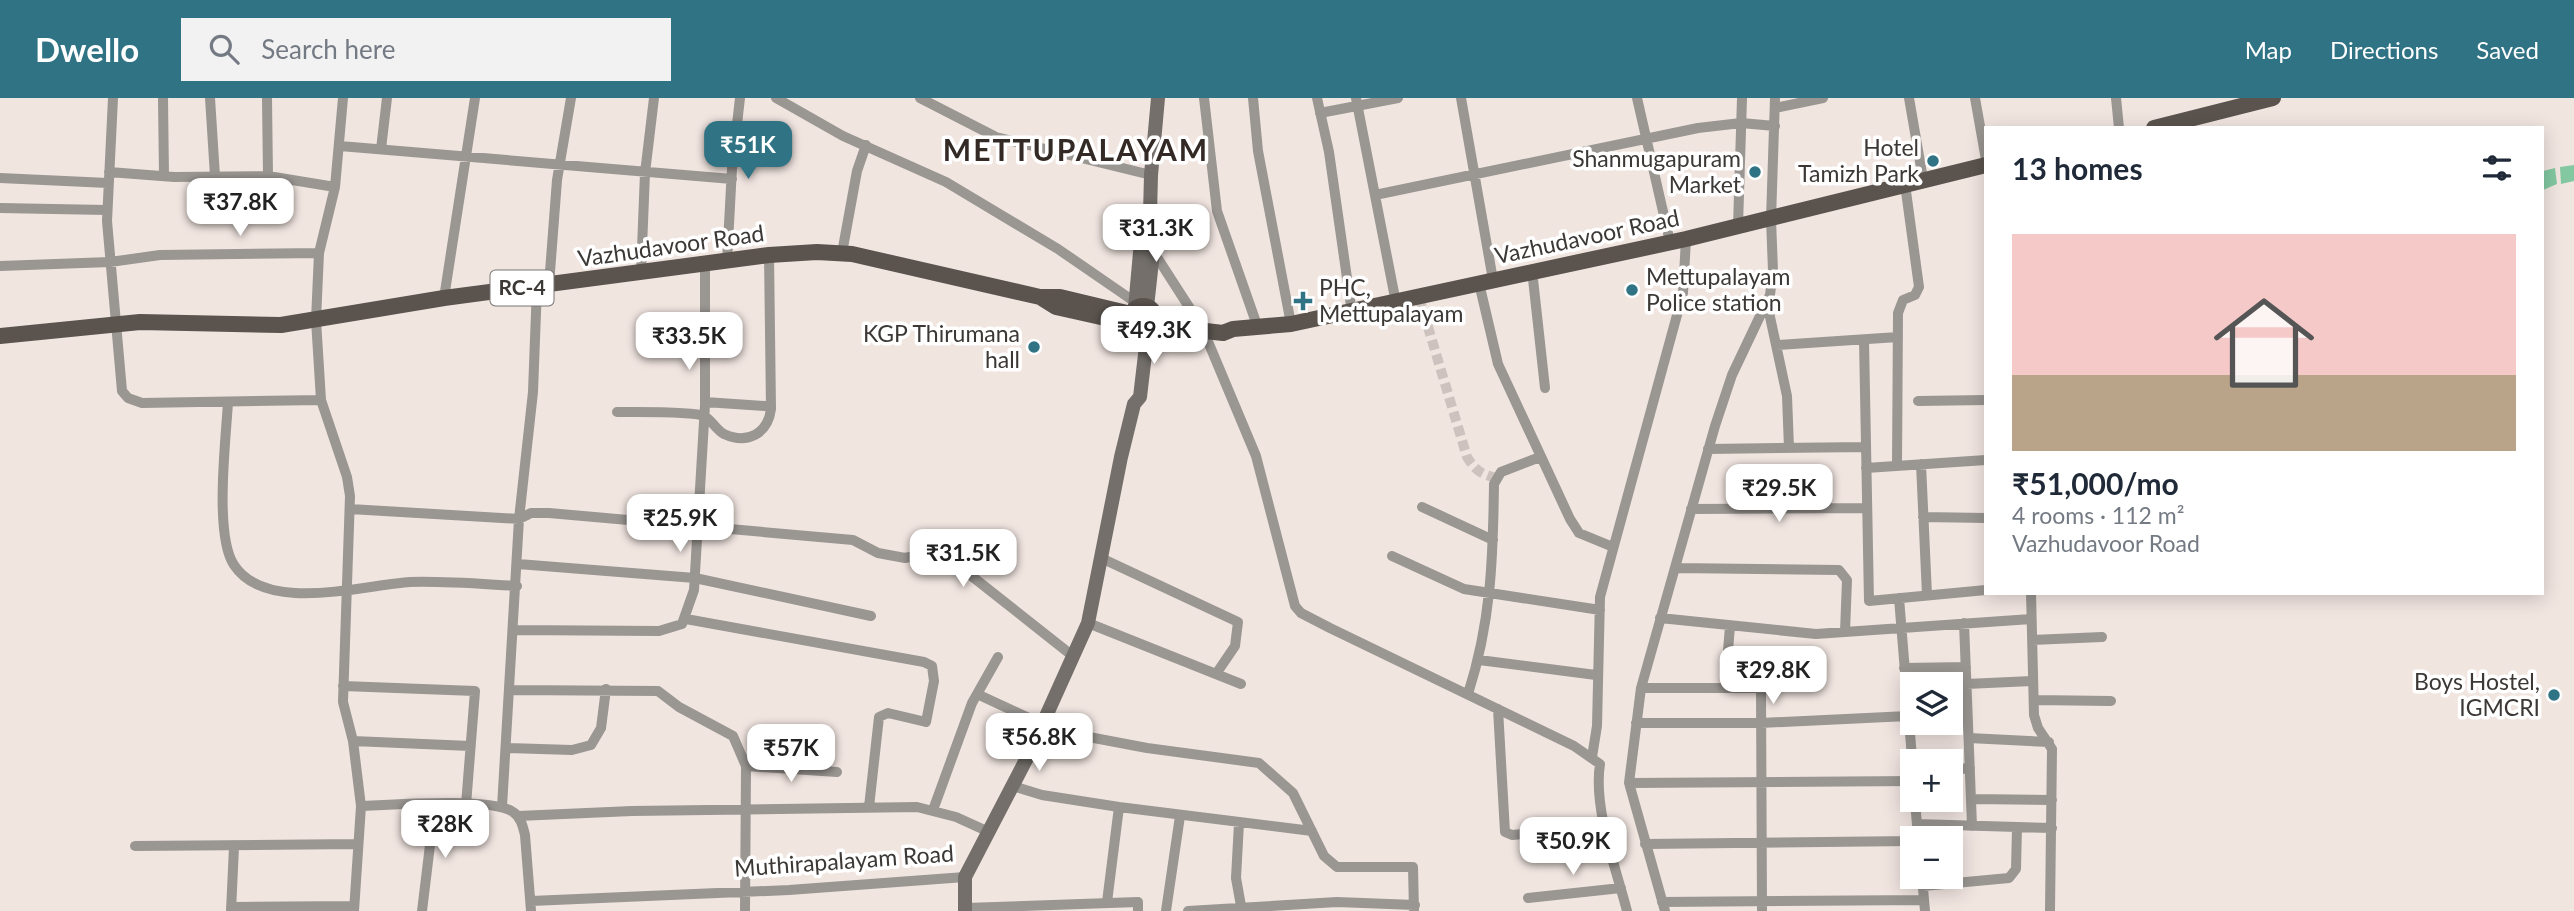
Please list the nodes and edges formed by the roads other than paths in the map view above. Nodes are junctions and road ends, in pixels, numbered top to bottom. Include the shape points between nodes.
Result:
1 (113, 98) edge
2 (163, 98) edge
3 (210, 98) edge
4 (267, 98) edge
5 (343, 98) edge
6 (387, 98) edge
7 (475, 98) edge
8 (571, 98) edge
9 (654, 98) edge
10 (740, 98) edge
11 (776, 98) edge
12 (920, 98) edge
13 (1158, 98) edge
14 (1205, 98) edge
15 (1253, 98) edge
16 (1317, 98) edge
17 (1398, 98) edge
18 (1461, 98) edge
19 (1637, 98) edge
20 (1742, 98) edge
21 (1823, 98) edge
22 (1909, 98) edge
23 (1975, 98) edge
24 (2116, 98) edge
25 (2273, 98) edge
26 (1356, 102) edge
27 (1775, 103) edge
28 (2216, 105) edge
29 (1320, 113) junction
30 (1741, 123) junction
31 (1775, 126) junction
32 (2119, 126) edge
33 (2159, 126) edge
34 (1646, 137) junction
35 (866, 145) junction
36 (340, 146) junction
37 (381, 149) junction
38 (1984, 151) edge
39 (465, 155) junction
40 (1984, 164) edge
41 (559, 165) junction
42 (645, 173) junction
43 (1476, 173) junction
44 (1151, 175) junction
45 (164, 176) junction
46 (215, 176) junction
47 (268, 176) junction
48 (109, 177) junction
49 (0, 178) edge
50 (732, 179) junction
51 (1923, 179) junction
52 (1905, 184) junction
53 (335, 187) junction
54 (1375, 195) junction
55 (0, 208) edge
56 (107, 210) junction
57 (1150, 215) junction
58 (1771, 219) junction
59 (1738, 226) junction
60 (1678, 240) junction
61 (1153, 251) junction
62 (319, 253) junction
63 (842, 253) junction
64 (769, 255) junction
65 (110, 262) junction
66 (727, 262) junction
67 (705, 264) junction
68 (0, 266) edge
69 (1532, 270) junction
70 (641, 273) junction
71 (1486, 282) junction
72 (543, 285) junction
73 (444, 298) junction
74 (1396, 303) junction
75 (1768, 303) junction
76 (1352, 313) junction
77 (1142, 318) junction
78 (316, 320) junction
79 (116, 323) junction
80 (1291, 324) junction
81 (1202, 328) junction
82 (1258, 328) junction
83 (0, 336) edge
84 (1898, 337) junction
85 (1864, 340) junction
86 (1777, 345) junction
87 (1545, 388) dead end
88 (321, 400) junction
89 (1984, 400) edge
90 (1919, 401) dead end
91 (228, 402) junction
92 (705, 402) junction
93 (765, 406) dead end
94 (617, 412) dead end
95 (705, 416) junction
96 (1866, 447) junction
97 (1788, 448) junction
98 (1708, 449) junction
99 (1540, 457) junction
100 (1984, 460) edge
101 (1921, 464) junction
102 (1897, 466) junction
103 (1866, 468) junction
104 (1422, 507) dead end
105 (1867, 508) junction
106 (350, 509) junction
107 (1691, 509) junction
108 (1923, 517) junction
109 (1984, 518) edge
110 (519, 519) junction
111 (696, 526) junction
112 (1493, 540) junction
113 (1614, 547) junction
114 (1392, 556) dead end
115 (1101, 558) junction
116 (518, 564) junction
117 (1675, 568) junction
118 (695, 578) junction
119 (517, 586) junction
120 (1984, 590) edge
121 (346, 593) junction
122 (1490, 595) junction
123 (1927, 595) junction
124 (2031, 595) edge
125 (1899, 598) junction
126 (1600, 610) junction
127 (871, 616) dead end
128 (1660, 618) junction
129 (686, 619) junction
130 (2031, 619) junction
131 (1964, 623) junction
132 (1730, 626) junction
133 (1086, 627) junction
134 (1901, 627) junction
135 (514, 630) junction
136 (1845, 632) junction
137 (2102, 638) dead end
138 (2032, 640) junction
139 (1075, 654) junction
140 (998, 657) dead end
141 (1479, 660) junction
142 (1966, 667) junction
143 (1904, 668) junction
144 (1904, 672) edge
145 (1216, 674) junction
146 (1597, 675) junction
147 (2032, 681) junction
148 (1241, 684) dead end
149 (1966, 684) junction
150 (343, 686) junction
151 (1641, 688) junction
152 (1725, 688) junction
153 (606, 689) junction
154 (510, 690) junction
155 (977, 694) junction
156 (1468, 694) junction
157 (2034, 700) junction
158 (2111, 701) dead end
159 (1963, 704) edge
160 (1967, 704) junction
161 (1498, 709) junction
162 (1900, 713) edge
163 (1636, 723) junction
164 (1761, 723) junction
165 (1042, 724) junction
166 (1969, 738) junction
167 (353, 741) junction
168 (2049, 742) junction
169 (470, 746) junction
170 (506, 748) junction
171 (1592, 757) junction
172 (747, 766) junction
173 (1963, 768) edge
174 (1970, 768) junction
175 (837, 772) dead end
176 (1761, 780) junction
177 (1900, 781) edge
178 (1629, 783) junction
179 (1013, 786) junction
180 (1971, 799) junction
181 (2052, 800) junction
182 (435, 804) junction
183 (466, 805) junction
184 (361, 806) junction
185 (502, 807) junction
186 (869, 807) junction
187 (1119, 807) junction
188 (933, 810) junction
189 (747, 811) junction
190 (1916, 812) edge
191 (1180, 816) junction
192 (518, 817) junction
193 (1239, 823) junction
194 (1917, 824) joint
195 (1606, 826) junction
196 (1972, 826) junction
197 (2017, 828) junction
198 (2052, 828) junction
199 (1312, 831) junction
200 (989, 832) junction
201 (1900, 841) edge
202 (1759, 843) junction
203 (358, 844) junction
204 (1645, 844) junction
205 (135, 846) dead end
206 (234, 847) junction
207 (965, 877) junction
208 (1963, 880) edge
209 (1621, 888) junction
210 (744, 891) junction
211 (1528, 898) dead end
212 (1107, 902) junction
213 (531, 906) edge
214 (1241, 906) junction
215 (1761, 906) edge
216 (1925, 906) edge
217 (1663, 907) edge
218 (1414, 908) edge
219 (231, 909) edge
220 (354, 909) edge
221 (965, 910) edge
222 (422, 911) edge
223 (745, 911) edge
224 (1138, 911) edge
225 (1166, 911) edge
226 (1188, 911) edge
227 (1627, 911) edge
228 (2050, 911) edge

1 - 48 street
2 - 45 street
3 - 46 street
4 - 47 street
5 - 36 street
6 - 37 street
7 - 39 street
8 - 41 street
9 - 42 street
10 - 50 street
11 - 35 street
12 - 44 street via 996,137
13 - 44 street
14 - 82 street via 1217,211
15 - 80 street via 1258,151
16 - 29 street
17 - 26 street
18 - 43 street
19 - 34 street
20 - 30 street
21 - 27 street
22 - 51 street
23 - 38 street
24 - 32 street
25 - 28 main road
26 - 29 street
26 - 54 street
27 - 31 street
28 - 33 main road
29 - 76 street
30 - 31 street
30 - 34 street
30 - 59 street
31 - 58 street
34 - 43 street
34 - 60 street
35 - 63 street
35 - 77 street via 946,182 1048,243
36 - 37 street
36 - 53 street
37 - 39 street
39 - 41 street
39 - 73 street
40 - 51 main road, Vazhudavoor Road
41 - 42 street
41 - 72 street
42 - 50 street
42 - 70 street
43 - 54 street
43 - 71 street
44 - 57 street
45 - 46 street
45 - 48 street
46 - 47 street
47 - 53 street
48 - 49 street
48 - 56 street
50 - 66 street
51 - 52 main road, Vazhudavoor Road
52 - 58 main road, Vazhudavoor Road
52 - 84 street via 1919,287 1915,295 1900,303
53 - 62 street
54 - 74 street
55 - 56 street
56 - 65 street
57 - 61 street
57 - 77 street via 1142,230
58 - 59 main road, Vazhudavoor Road
58 - 75 street via 1773,271
59 - 60 main road, Vazhudavoor Road
60 - 69 main road, Vazhudavoor Road
60 - 113 street via 1683,293
61 - 77 street
61 - 81 street
62 - 65 street via 160,255
62 - 78 street
63 - 64 main road, Vazhudavoor Road / RC-4
63 - 77 main road, Vazhudavoor Road / RC-4 via 1040,297 1056,307
64 - 66 main road, Vazhudavoor Road / RC-4
64 - 95 street via 769,422 756,436 735,436 716,428
65 - 68 street
65 - 79 street
66 - 67 main road, Vazhudavoor Road / RC-4
67 - 70 main road, Vazhudavoor Road / RC-4
67 - 92 street
69 - 71 main road, Vazhudavoor Road
69 - 87 street
70 - 72 main road, Vazhudavoor Road / RC-4
71 - 74 main road, Vazhudavoor Road
71 - 99 street via 1498,364
72 - 73 main road, Vazhudavoor Road / RC-4
72 - 110 street
73 - 78 main road, Vazhudavoor Road / RC-4
74 - 76 main road, Vazhudavoor Road
75 - 86 street
75 - 98 street via 1732,375
76 - 80 main road, Vazhudavoor Road
77 - 81 main road, Vazhudavoor Road
77 - 115 street, Muthirapalayam Road via 1131,394 1134,404
78 - 79 main road, Vazhudavoor Road / RC-4 via 281,325
78 - 88 street
79 - 83 main road, Vazhudavoor Road / RC-4
79 - 91 street via 121,384 128,398 142,403
80 - 82 main road, Vazhudavoor Road
81 - 82 main road, Vazhudavoor Road via 1223,324 1233,329
81 - 156 street via 1256,456 1295,606 1330,628
84 - 85 street
84 - 102 street
85 - 86 street
85 - 96 street
86 - 97 street via 1787,396
88 - 91 street
88 - 106 street via 347,477
89 - 90 street
91 - 121 street via 223,489 228,551 234,565 262,587
92 - 93 street
92 - 95 street
94 - 95 street
95 - 111 street
96 - 97 street
96 - 103 street
97 - 98 street
98 - 107 street
99 - 112 street via 1497,478
99 - 113 street via 1576,530
100 - 101 street
101 - 102 street
101 - 108 street
102 - 103 street
103 - 105 street
104 - 112 street
105 - 107 street
105 - 125 street via 1869,601
106 - 110 street
106 - 121 street
107 - 117 street
108 - 109 street
108 - 123 street
110 - 111 street via 531,513 549,513
110 - 116 street
111 - 118 street
111 - 139 street via 853,541 878,553 905,558 949,552 969,574
112 - 122 street
113 - 126 street
114 - 122 street via 1464,589
115 - 133 street, Muthirapalayam Road
115 - 145 street via 1238,622 1235,646
116 - 118 street
116 - 119 street
117 - 128 street
117 - 136 street via 1839,570 1847,580
118 - 127 street
118 - 129 street
119 - 121 street via 413,582
119 - 135 street
120 - 123 street
121 - 150 street
122 - 126 street
122 - 141 street
123 - 125 street
124 - 130 street
125 - 134 street
126 - 146 street
128 - 132 street
128 - 151 street
129 - 135 street via 671,629 650,632
129 - 186 street via 809,638 932,666 934,681 926,722 888,713 879,717
130 - 131 street
130 - 138 street
131 - 134 street
131 - 142 street
132 - 136 street via 1816,634
132 - 152 street
133 - 139 street, Muthirapalayam Road
133 - 145 street
134 - 136 street
134 - 143 street
135 - 154 street
137 - 138 street
138 - 147 street
139 - 165 street, Muthirapalayam Road
140 - 155 street
141 - 146 street
141 - 156 street
142 - 143 street
142 - 149 street
143 - 144 street
145 - 148 street
146 - 171 street
147 - 149 street
147 - 157 street
149 - 160 street
150 - 167 street
150 - 169 street via 475,691
151 - 152 street
151 - 163 street
152 - 164 street via 1761,688
153 - 154 street
153 - 170 street via 601,728 591,744 572,750
153 - 172 street via 658,691 733,736
154 - 170 street
155 - 165 street
155 - 188 street
156 - 161 street
157 - 158 street
157 - 168 street via 2038,728
159 - 160 street
160 - 166 street
161 - 171 street
161 - 195 street via 1505,832
162 - 164 street
163 - 164 street
163 - 178 street
164 - 176 street
165 - 179 street, Muthirapalayam Road
165 - 199 street via 1147,748 1259,763 1293,793
166 - 168 street
166 - 174 street
167 - 169 street
167 - 184 street
168 - 181 street
169 - 183 street
170 - 185 street
171 - 195 street via 1600,764
172 - 175 street
172 - 189 street
173 - 174 street
174 - 180 street
176 - 177 street
176 - 178 street
176 - 202 street
178 - 204 street
179 - 187 street
179 - 200 street, Muthirapalayam Road
180 - 181 street
180 - 196 street
181 - 198 street
182 - 183 street
182 - 184 street
182 - 222 street
183 - 185 street
184 - 203 street
185 - 192 street
186 - 188 street
186 - 189 street
187 - 191 street
187 - 212 street
188 - 200 street
189 - 192 street
189 - 210 street
190 - 194 street
191 - 193 street
191 - 225 street
192 - 213 street via 525,835
193 - 199 street
193 - 214 street via 1236,871
194 - 196 street
195 - 209 street
196 - 197 street
197 - 198 street
197 - 208 street via 2016,869 2009,878
198 - 228 street
199 - 218 street via 1324,856 1338,867 1413,867
200 - 207 street, Muthirapalayam Road
201 - 202 street
202 - 204 street
202 - 215 street
203 - 206 street
203 - 220 street
204 - 217 street
205 - 206 street
206 - 219 street
207 - 210 street, Muthirapalayam Road
207 - 221 street
209 - 211 street
209 - 227 street
210 - 213 street, Muthirapalayam Road
210 - 223 street
212 - 221 street
212 - 224 street via 1138,902
214 - 218 street via 1337,902
214 - 226 street
215 - 216 street
215 - 217 street
219 - 220 street

